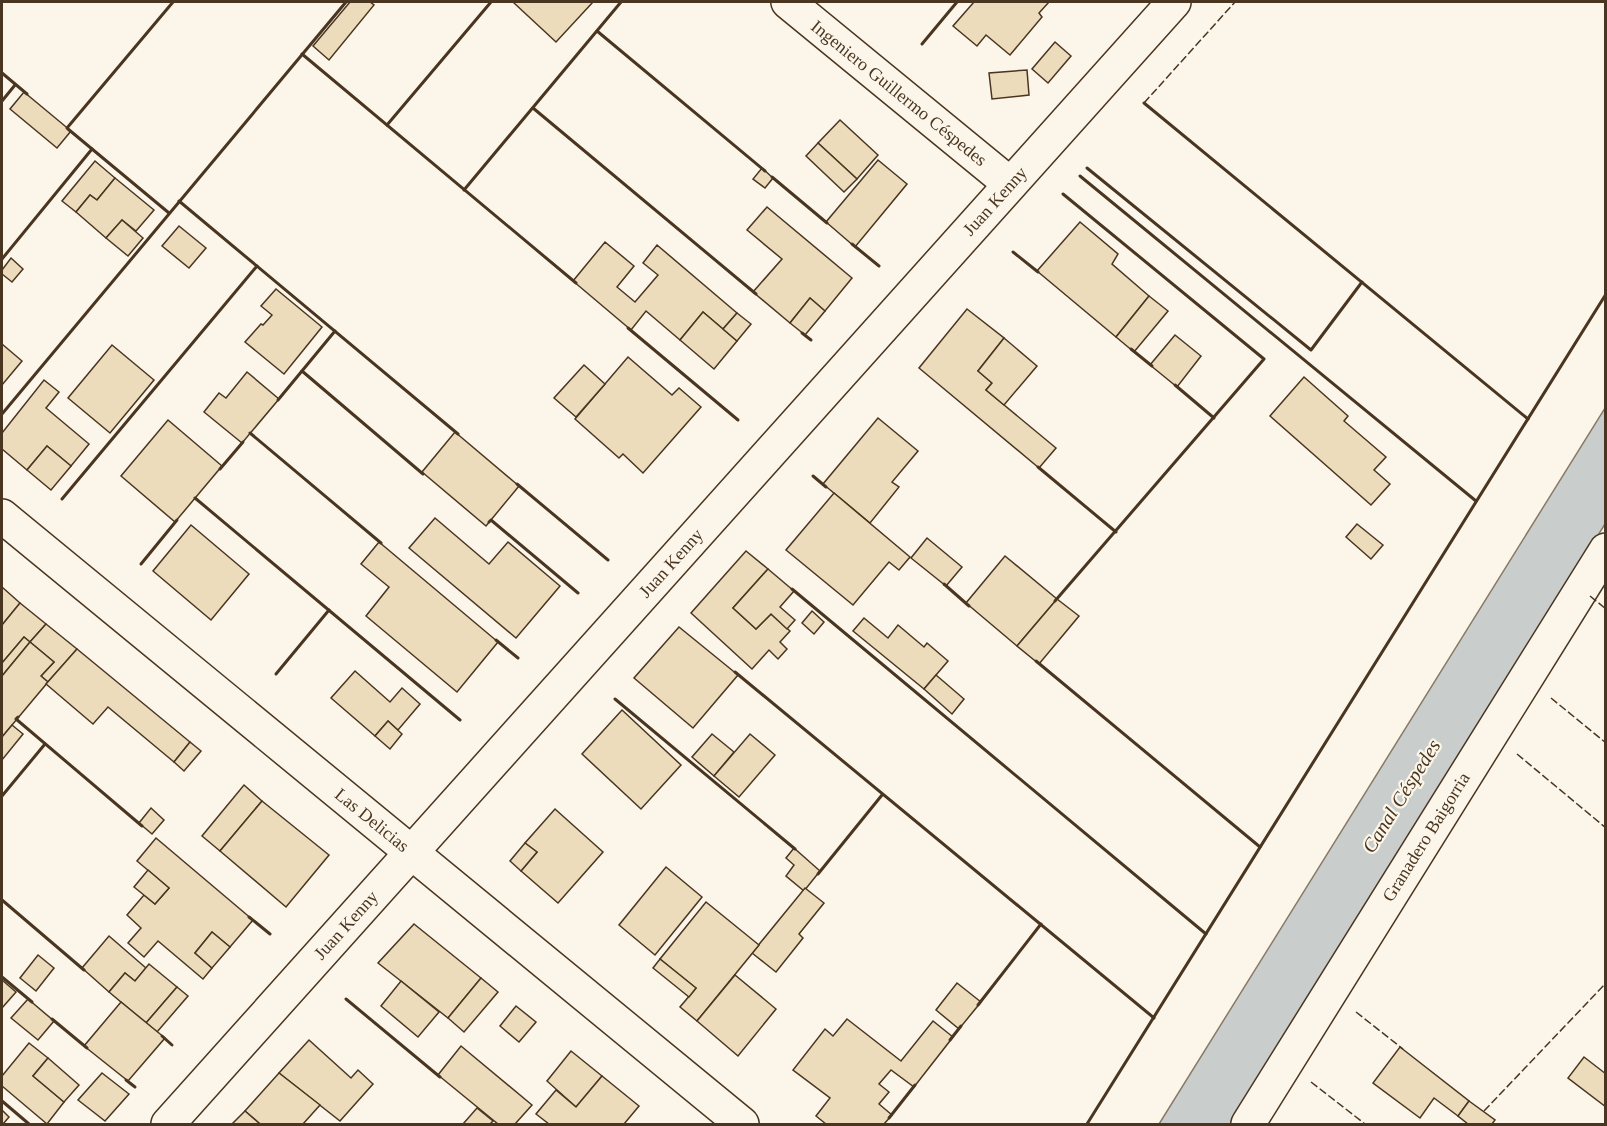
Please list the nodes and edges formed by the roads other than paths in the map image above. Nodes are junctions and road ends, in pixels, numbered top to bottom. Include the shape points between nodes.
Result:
1 (788, 2) edge
2 (1174, 2) edge
3 (1010, 184) junction
4 (2, 516) edge
5 (1605, 550) edge
6 (411, 853) junction
7 (168, 1125) edge
8 (742, 1125) edge
9 (1248, 1125) edge

1 - 3 street, Ingeniero Guillermo Céspedes
2 - 3 street, Juan Kenny
3 - 6 street, Juan Kenny
4 - 6 street, Las Delicias
5 - 9 street, Granadero Baigorria
6 - 7 street, Juan Kenny
6 - 8 street, Las Delicias

